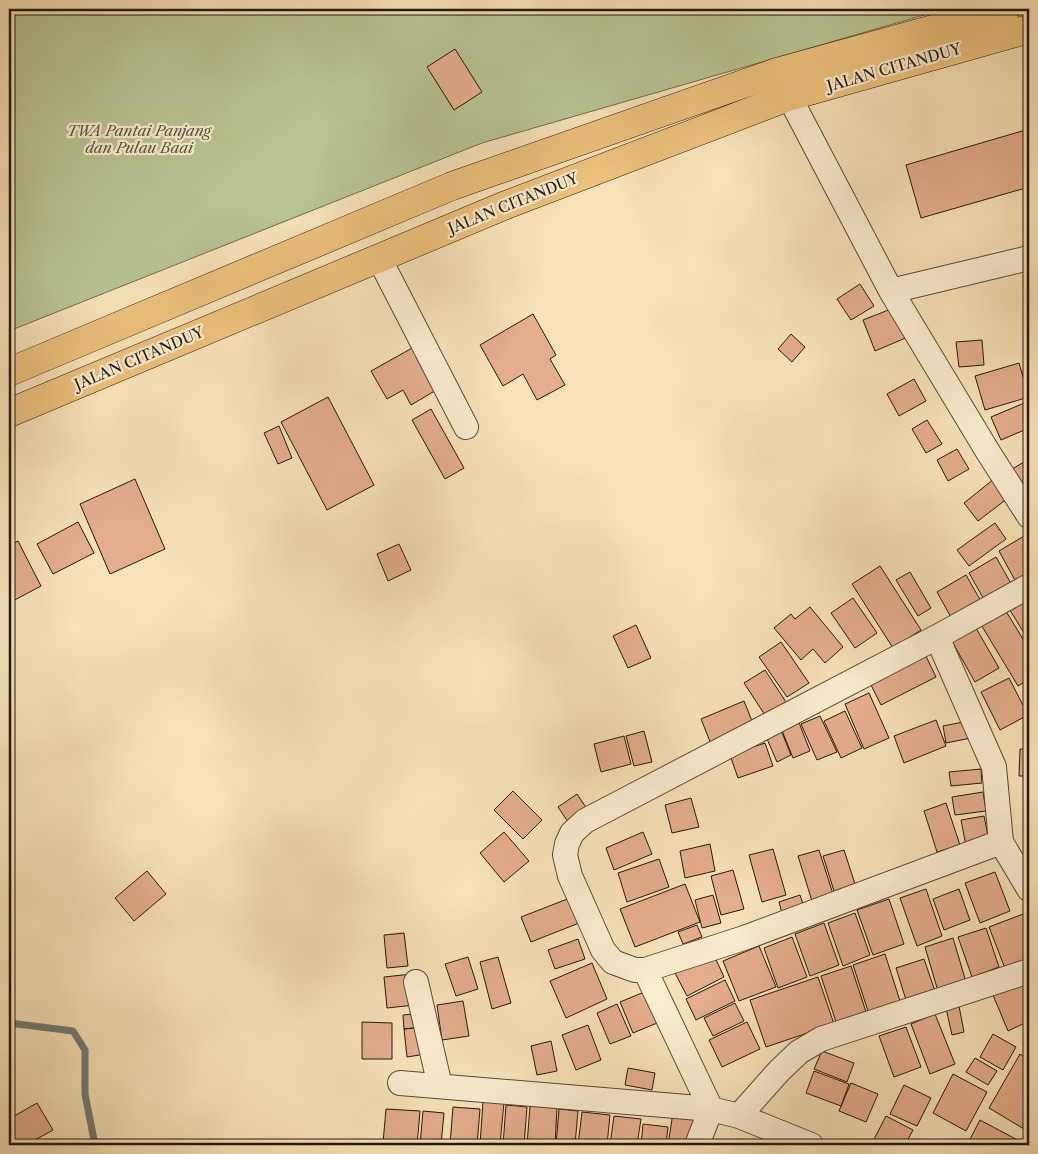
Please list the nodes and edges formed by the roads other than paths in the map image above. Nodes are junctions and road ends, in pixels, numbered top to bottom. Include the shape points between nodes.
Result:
1 (1006, 9) edge
2 (1029, 29) edge
3 (777, 72) junction
4 (788, 97) junction
5 (379, 258) junction
6 (1029, 258) edge
7 (891, 291) junction
8 (9, 372) edge
9 (9, 413) edge
10 (466, 427) dead end
11 (1029, 516) edge
12 (1029, 586) edge
13 (937, 637) junction
14 (1001, 842) junction
15 (1029, 889) edge
16 (645, 970) junction
17 (1029, 971) edge
18 (416, 982) dead end
19 (400, 1083) dead end
20 (440, 1086) junction
21 (711, 1109) junction
22 (739, 1116) junction
23 (697, 1145) edge
24 (810, 1145) edge

1 - 3 main road, JALAN CITANDUY
2 - 4 main road, JALAN CITANDUY
3 - 4 street
3 - 8 main road, JALAN CITANDUY via 452,186
4 - 5 main road, JALAN CITANDUY via 506,205
4 - 7 street
5 - 9 main road, JALAN CITANDUY
5 - 10 street
6 - 7 street
7 - 11 street
12 - 13 street
13 - 14 street via 994,767
13 - 16 street via 584,821 572,833 565,855 570,876 603,950 624,967
14 - 15 street
14 - 16 street via 744,938
16 - 21 street
17 - 22 street via 821,1039 799,1052
18 - 20 street
19 - 20 street
20 - 21 street
21 - 22 street
21 - 23 street
22 - 24 street

